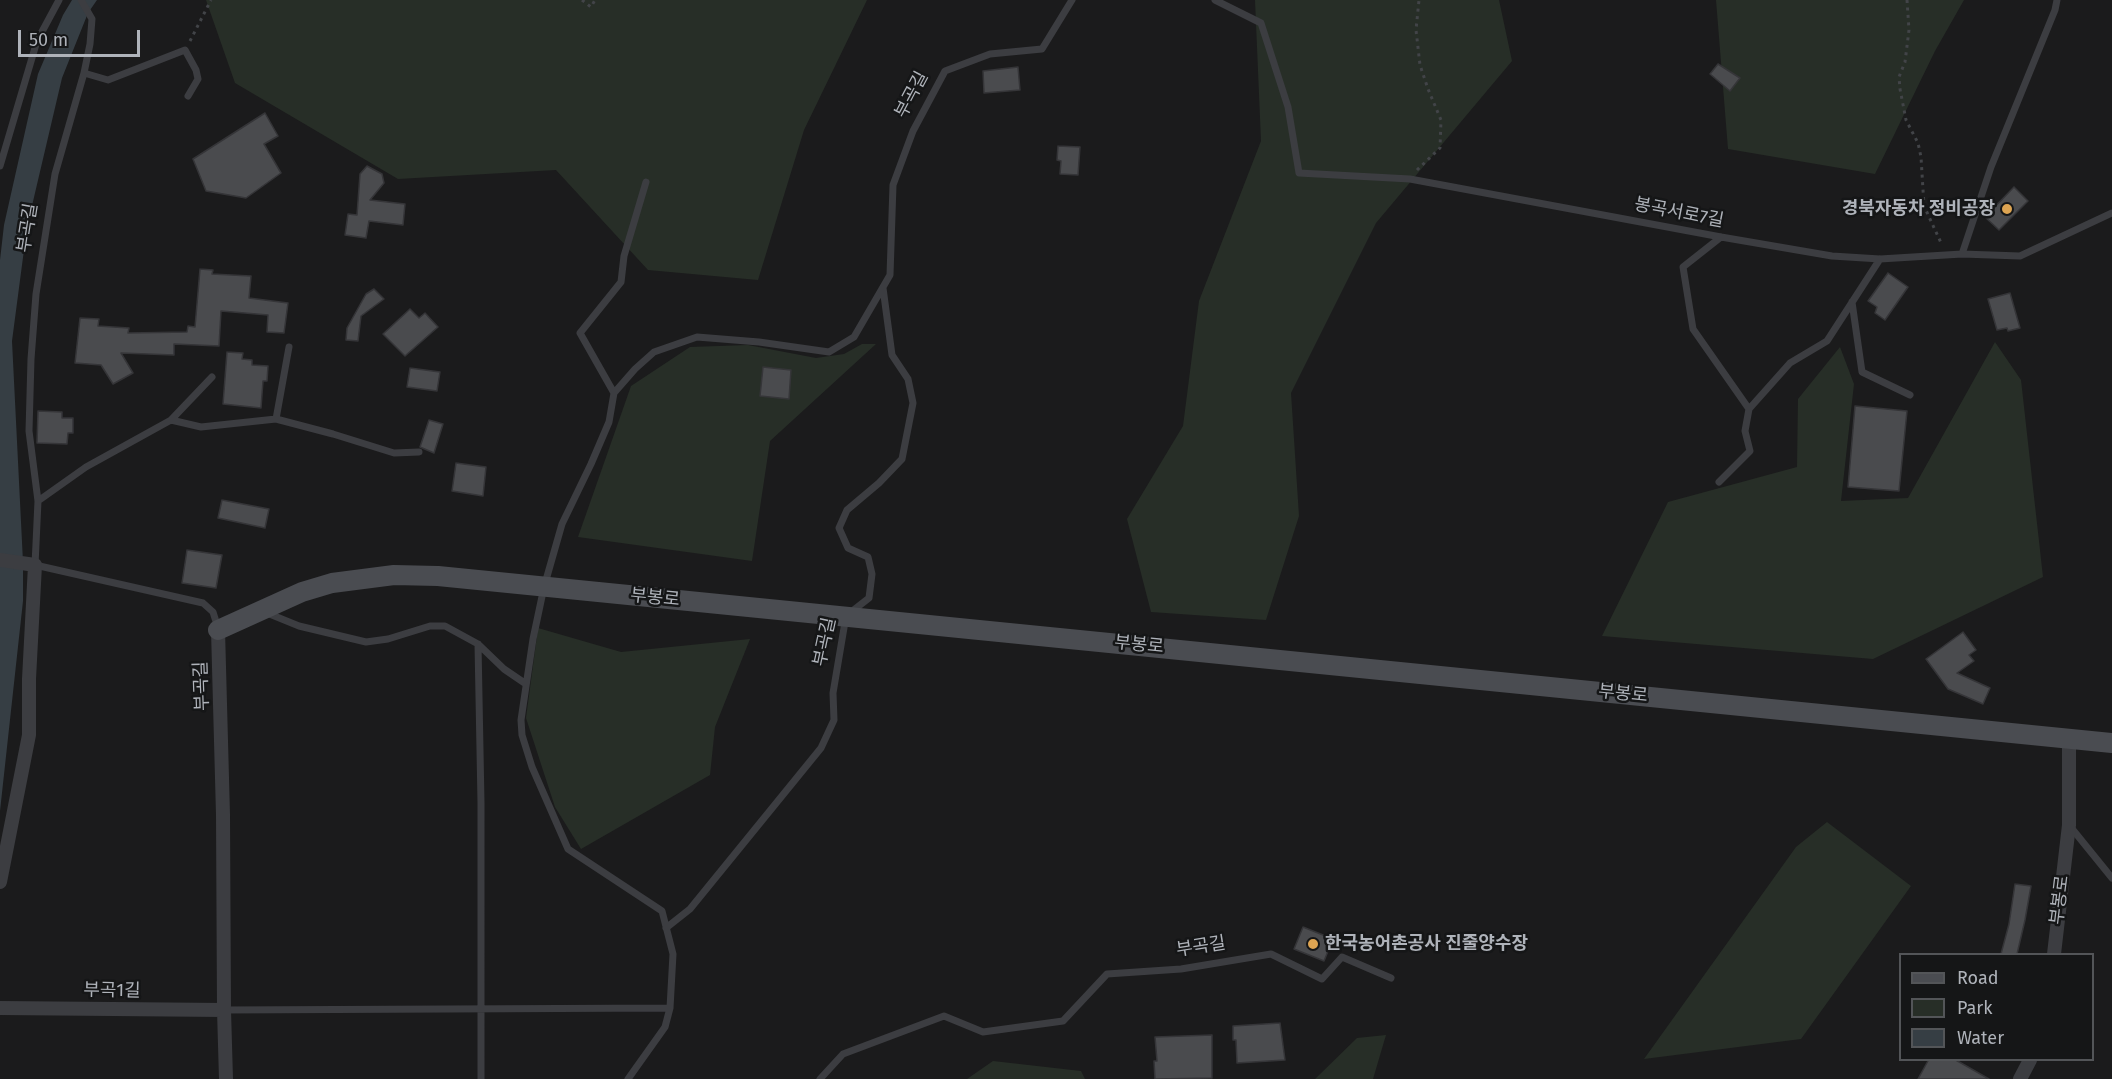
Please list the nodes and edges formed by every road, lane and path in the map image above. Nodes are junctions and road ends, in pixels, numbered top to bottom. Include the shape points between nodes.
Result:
1 (59, 0) edge
2 (81, 0) edge
3 (211, 0) edge
4 (582, 0) edge
5 (595, 0) edge
6 (1072, 0) edge
7 (1215, 0) edge
8 (1419, 0) edge
9 (1907, 0) edge
10 (2057, 0) edge
11 (185, 50) junction
12 (84, 73) junction
13 (188, 96) dead end
14 (0, 166) edge
15 (1410, 179) junction
16 (646, 182) dead end
17 (2112, 213) edge
18 (1721, 237) junction
19 (1962, 254) junction
20 (1946, 255) junction
21 (1880, 259) junction
22 (883, 288) junction
23 (1851, 302) junction
24 (289, 347) dead end
25 (212, 377) dead end
26 (614, 393) junction
27 (1910, 394) dead end
28 (1749, 409) junction
29 (276, 419) junction
30 (171, 420) junction
31 (419, 452) dead end
32 (1719, 483) dead end
33 (38, 501) junction
34 (0, 560) edge
35 (30, 564) junction
36 (544, 587) junction
37 (260, 610) junction
38 (846, 616) junction
39 (218, 630) junction
40 (478, 644) junction
41 (526, 684) junction
42 (2069, 738) junction
43 (2112, 743) edge
44 (2069, 825) junction
45 (2112, 878) edge
46 (0, 882) edge
47 (666, 928) junction
48 (2054, 953) edge
49 (1391, 978) dead end
50 (0, 1008) edge
51 (670, 1008) junction
52 (480, 1009) junction
53 (224, 1010) junction
54 (2029, 1061) edge
55 (226, 1079) edge
56 (481, 1079) edge
57 (628, 1079) edge
58 (820, 1079) edge
59 (2020, 1079) edge

1 - 14 lane via 37,41
2 - 12 lane, 부곡길 via 92,19
3 - 11 path
4 - 5 path via 591,7
6 - 22 lane, 부곡길 via 1042,49 990,54 945,71 913,131 893,185 890,275
7 - 15 lane, 봉곡서로7길 via 1261,23 1288,107 1299,173
8 - 15 path via 1416,30 1420,65 1441,120 1440,148
9 - 20 path via 1909,30 1899,77 1901,97 1921,157 1924,206
10 - 19 lane via 1991,167
11 - 12 lane via 108,80
11 - 13 lane via 198,79
12 - 33 lane, 부곡길 via 55,174 36,294 29,431
15 - 18 lane, 봉곡서로7길
16 - 26 lane via 624,256 621,282 580,333
17 - 19 lane, 봉곡서로7길 via 2020,256
18 - 21 lane, 봉곡서로7길 via 1832,256
18 - 28 lane via 1683,267 1693,329
19 - 20 lane, 봉곡서로7길
20 - 21 lane, 봉곡서로7길
21 - 23 lane
22 - 26 lane, 부곡길 via 854,337 829,352 697,337 654,352
22 - 38 lane, 부곡길 via 892,355 909,379 914,403 902,459 847,510 839,528 849,548 868,557 872,574 869,598
23 - 27 lane via 1862,372
23 - 28 lane via 1827,341 1790,363
24 - 29 lane
25 - 30 lane
26 - 36 lane via 609,422 562,524
28 - 32 lane via 1745,431 1750,451
29 - 30 lane via 201,426
29 - 31 lane via 394,453
30 - 33 lane via 86,467
33 - 35 lane, 부곡길
34 - 35 street
35 - 39 lane, 부곡길 via 203,603 213,612
35 - 46 street via 29,735
36 - 37 street, 부봉로 via 394,575 332,583
36 - 38 street, 부봉로
36 - 41 lane
37 - 39 street, 부봉로
37 - 40 lane via 298,626 356,641 388,639 438,626 452,628
38 - 42 street, 부봉로
38 - 47 lane, 부곡길 via 833,693 834,720 820,748 690,909
39 - 53 street, 부곡길
40 - 41 lane
40 - 52 lane
41 - 47 lane via 522,735 568,849 662,911
42 - 43 street, 부봉로
42 - 44 street, 부봉로
44 - 45 lane
44 - 48 street, 부봉로
47 - 51 lane via 673,954
49 - 58 lane, 부곡길 via 1341,957 1322,979 1270,954 1181,969 1107,974 1063,1021 983,1032 944,1016 843,1054
50 - 53 street, 부곡1길
51 - 52 lane
51 - 57 lane via 665,1028
52 - 53 lane
52 - 56 lane
53 - 55 street, 부곡길
54 - 59 street

